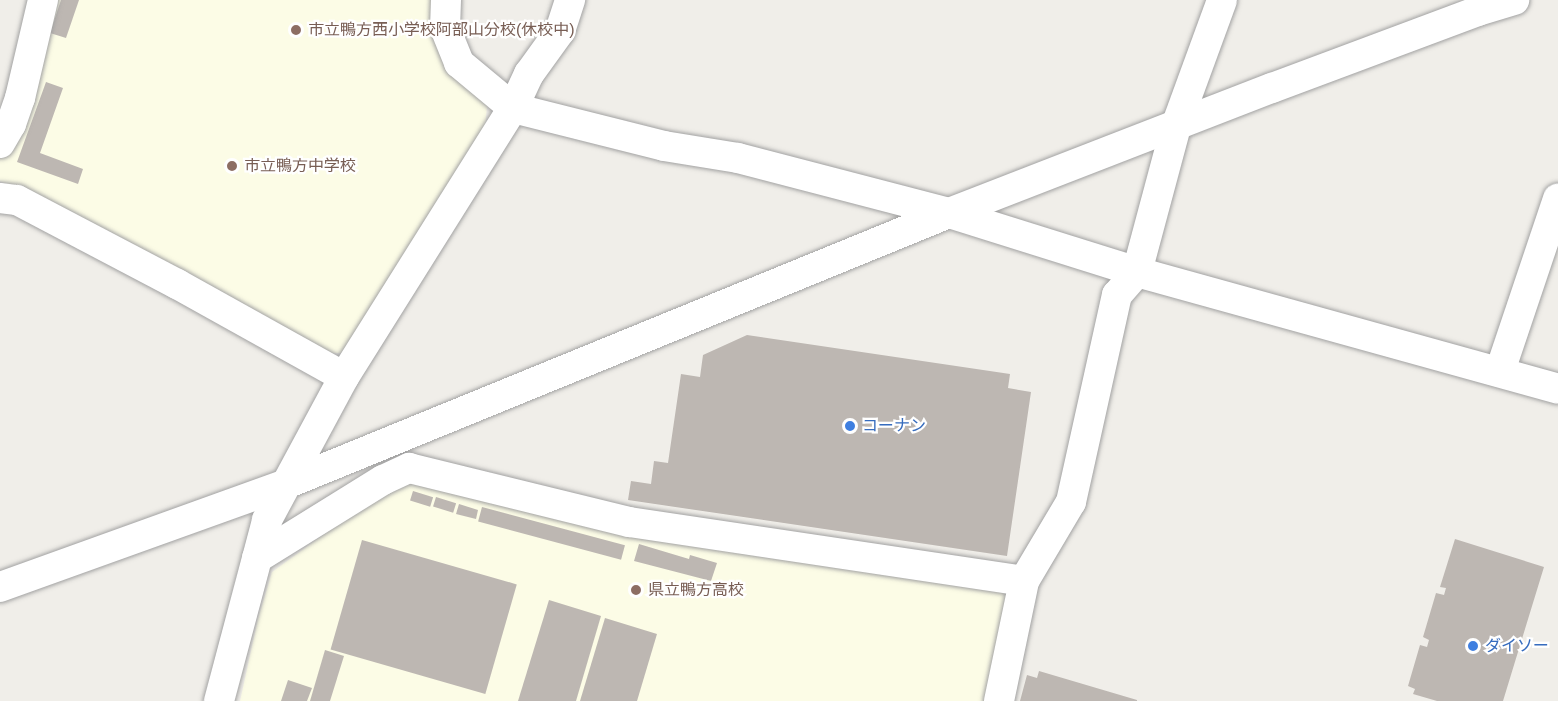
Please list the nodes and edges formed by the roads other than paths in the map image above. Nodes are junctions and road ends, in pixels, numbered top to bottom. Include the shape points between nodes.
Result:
1 (43, 0) edge
2 (446, 0) edge
3 (570, 0) edge
4 (1222, 0) edge
5 (1514, 0) edge
6 (513, 108) junction
7 (1176, 126) junction
8 (0, 143) edge
9 (0, 198) edge
10 (1558, 199) edge
11 (949, 213) junction
12 (1137, 272) junction
13 (1500, 371) junction
14 (344, 377) junction
15 (1558, 388) edge
16 (286, 484) junction
17 (257, 558) junction
18 (1024, 581) junction
19 (0, 587) edge
20 (219, 701) edge
21 (999, 701) edge

1 - 8 street via 20,98
2 - 6 street via 445,28 459,63
3 - 6 street via 560,31 529,74
4 - 7 street
5 - 7 street
6 - 11 street via 664,146 738,158
6 - 14 street
7 - 11 street
7 - 12 street
9 - 14 street via 17,200
10 - 13 street
11 - 12 street
11 - 16 street
12 - 13 street
12 - 18 street via 1117,295 1071,502
13 - 15 street
14 - 16 street
16 - 17 street via 267,520
16 - 19 street
17 - 18 street via 409,468 628,522
17 - 20 street
18 - 21 street

